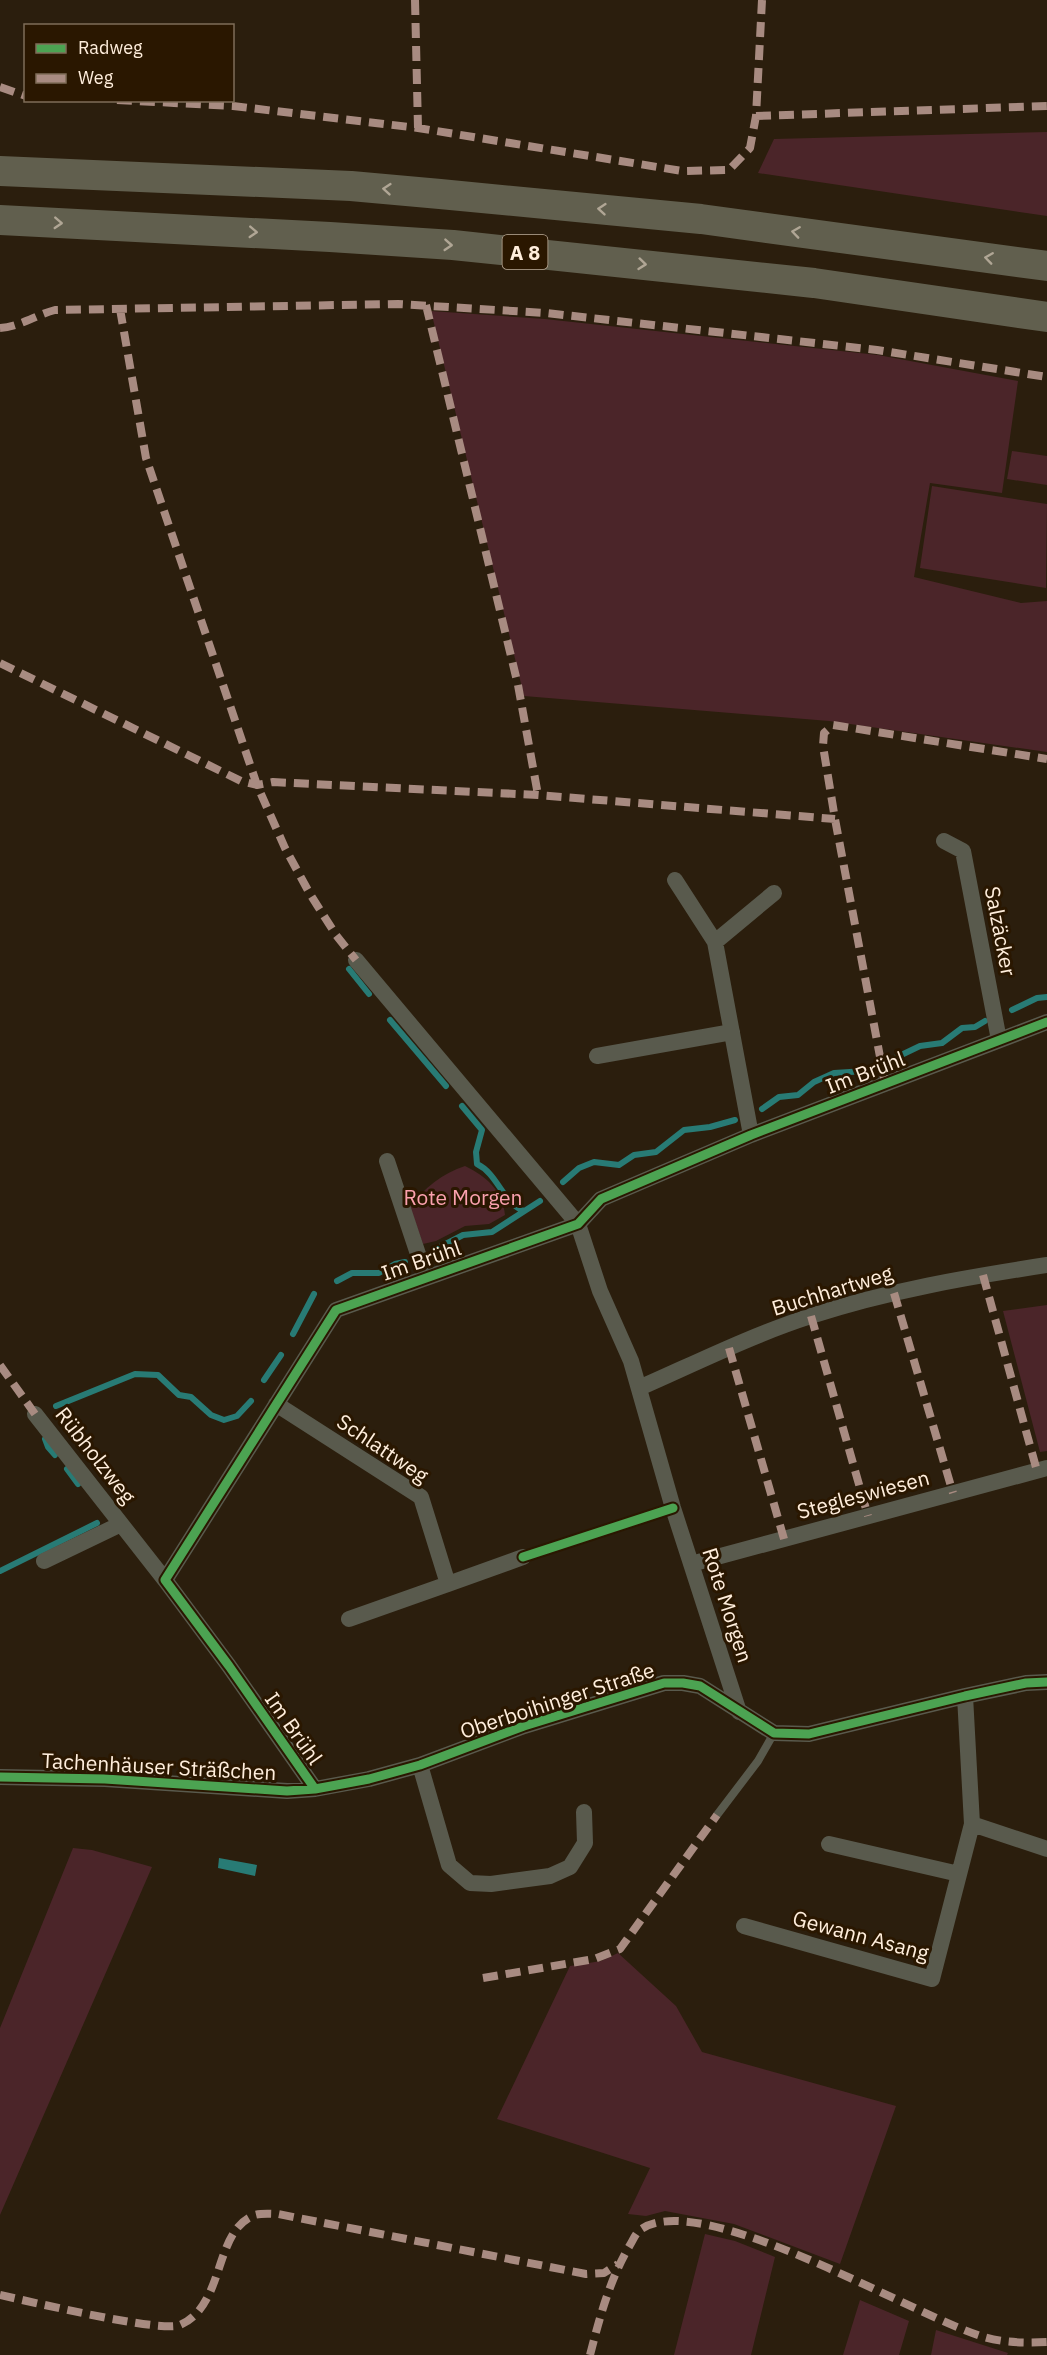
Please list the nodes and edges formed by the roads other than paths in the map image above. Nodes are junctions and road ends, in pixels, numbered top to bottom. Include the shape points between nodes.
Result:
1 (0, 171) edge
2 (0, 220) edge
3 (1047, 266) edge
4 (1047, 317) edge
5 (944, 840) dead end
6 (675, 880) dead end
7 (774, 893) dead end
8 (715, 942) junction
9 (356, 960) dead end
10 (1047, 1022) edge
11 (732, 1032) junction
12 (999, 1040) junction
13 (597, 1056) dead end
14 (751, 1135) junction
15 (387, 1161) dead end
16 (578, 1224) junction
17 (1047, 1265) edge
18 (426, 1278) junction
19 (639, 1388) junction
20 (276, 1404) junction
21 (35, 1414) dead end
22 (1047, 1468) edge
23 (121, 1524) junction
24 (522, 1557) dead end
25 (44, 1561) dead end
26 (691, 1564) junction
27 (165, 1580) junction
28 (448, 1584) junction
29 (349, 1619) dead end
30 (1047, 1682) edge
31 (965, 1696) junction
32 (740, 1712) junction
33 (774, 1732) junction
34 (420, 1765) junction
35 (0, 1777) edge
36 (315, 1789) junction
37 (584, 1812) dead end
38 (717, 1815) dead end
39 (972, 1824) junction
40 (829, 1844) dead end
41 (1047, 1849) edge
42 (959, 1874) junction
43 (744, 1926) dead end

3 -> 1 highway, A 8 via 701,219 440,194 351,186
2 -> 4 highway, A 8 via 453,245 814,283
5 - 12 street, Salzäcker via 963,850
6 - 8 street
7 - 8 street
8 - 11 street
9 - 16 street, Rote Morgen
10 - 12 street, Im Brühl
11 - 13 street
11 - 14 street
12 - 14 street, Im Brühl
14 - 16 street, Im Brühl via 601,1199
15 - 18 street, Im Brühl
16 - 18 street, Im Brühl
16 - 19 street, Rote Morgen
17 - 19 street, Buchhartweg via 894,1293 811,1316
18 - 20 street, Im Brühl via 336,1310
19 - 26 street, Rote Morgen
20 - 27 street, Im Brühl
20 - 28 street, Schlattweg via 421,1497
21 - 23 street, Rübholzweg
22 - 26 street, Stegleswiesen
23 - 25 street, Rübholzweg
23 - 27 street, Rübholzweg
24 - 28 street
26 - 32 street, Rote Morgen
27 - 36 street, Im Brühl
28 - 29 street
30 - 31 street, Oberboihinger Straße
31 - 33 street, Oberboihinger Straße via 809,1734
31 - 39 street, Gewann Asang
32 - 33 street, Oberboihinger Straße
32 - 34 street, Oberboihinger Straße via 700,1686 664,1683 524,1726
33 - 38 lane via 758,1761
34 - 36 street, Oberboihinger Straße
34 - 37 street via 449,1865 470,1883 550,1876 570,1867 585,1843
35 - 36 street, Tachenhäuser Sträßchen via 105,1779 287,1791
39 - 41 street
39 - 42 street, Gewann Asang
40 - 42 street
42 - 43 street, Gewann Asang via 932,1979

